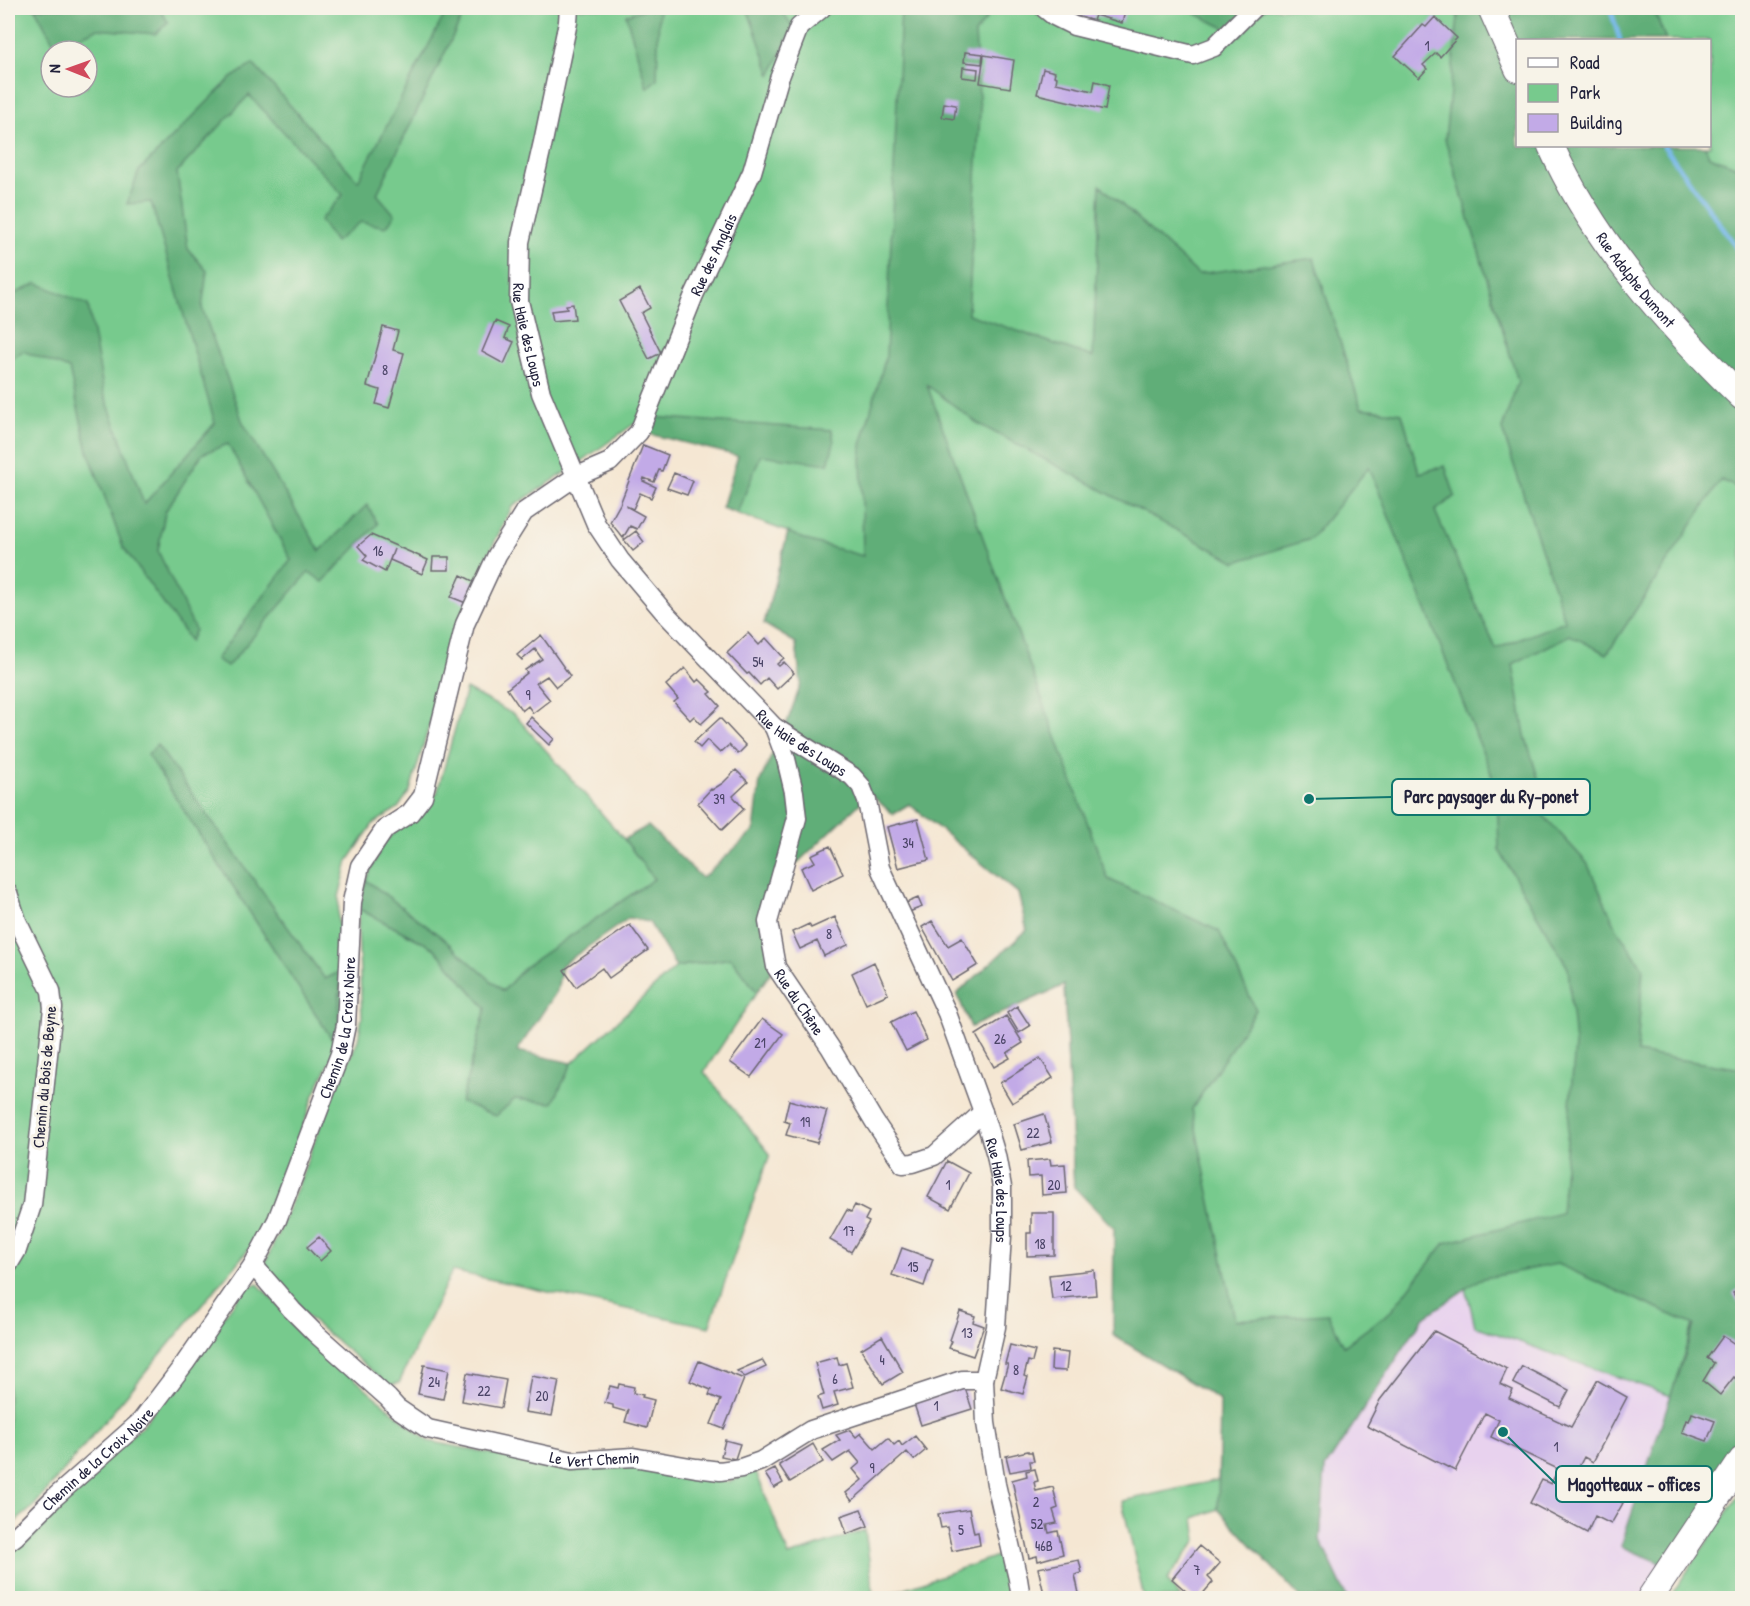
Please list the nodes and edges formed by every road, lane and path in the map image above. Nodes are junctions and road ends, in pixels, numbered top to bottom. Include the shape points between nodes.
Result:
1 (569, 8) edge
2 (822, 8) edge
3 (1044, 8) edge
4 (1252, 8) edge
5 (1491, 8) edge
6 (1516, 64) edge
7 (1552, 147) edge
8 (1743, 397) edge
9 (575, 477) junction
10 (774, 727) junction
11 (8, 893) edge
12 (983, 1112) junction
13 (8, 1265) edge
14 (254, 1265) junction
15 (984, 1380) junction
16 (1743, 1460) edge
17 (8, 1542) edge
18 (1021, 1599) edge
19 (1650, 1599) edge

1 - 9 street, Rue Haie des Loups via 520,242 519,301 541,393
2 - 9 street, Rue des Anglais via 799,27 752,172 694,295 639,432 610,462
3 - 4 street via 1074,27 1193,55 1214,47
5 - 6 main road
7 - 8 main road, Rue Adolphe Dumont via 1577,198 1637,283 1698,355
9 - 10 street, Rue Haie des Loups via 596,524 620,560
9 - 14 street, Chemin de la Croix Noire via 524,512 497,555 465,624 423,796 410,813 385,830 360,866 352,902 346,1025 340,1054 277,1220
10 - 12 street, Rue Haie des Loups via 852,776 861,786 880,868 947,1012
10 - 12 street, Rue du Chêne via 786,759 797,819 768,922 776,967 903,1164 934,1156
11 - 13 street, Chemin du Bois de Beyne via 17,921 51,991 53,1008 32,1205
12 - 15 street, Rue Haie des Loups via 1002,1187 996,1327
14 - 15 street, Le Vert Chemin via 315,1333 396,1408 428,1429 572,1461 633,1456 720,1471 741,1468 761,1461 811,1430 962,1380
14 - 17 street, Chemin de la Croix Noire via 141,1422
15 - 18 street, Rue Haie des Loups via 986,1424 996,1484
16 - 19 main road

